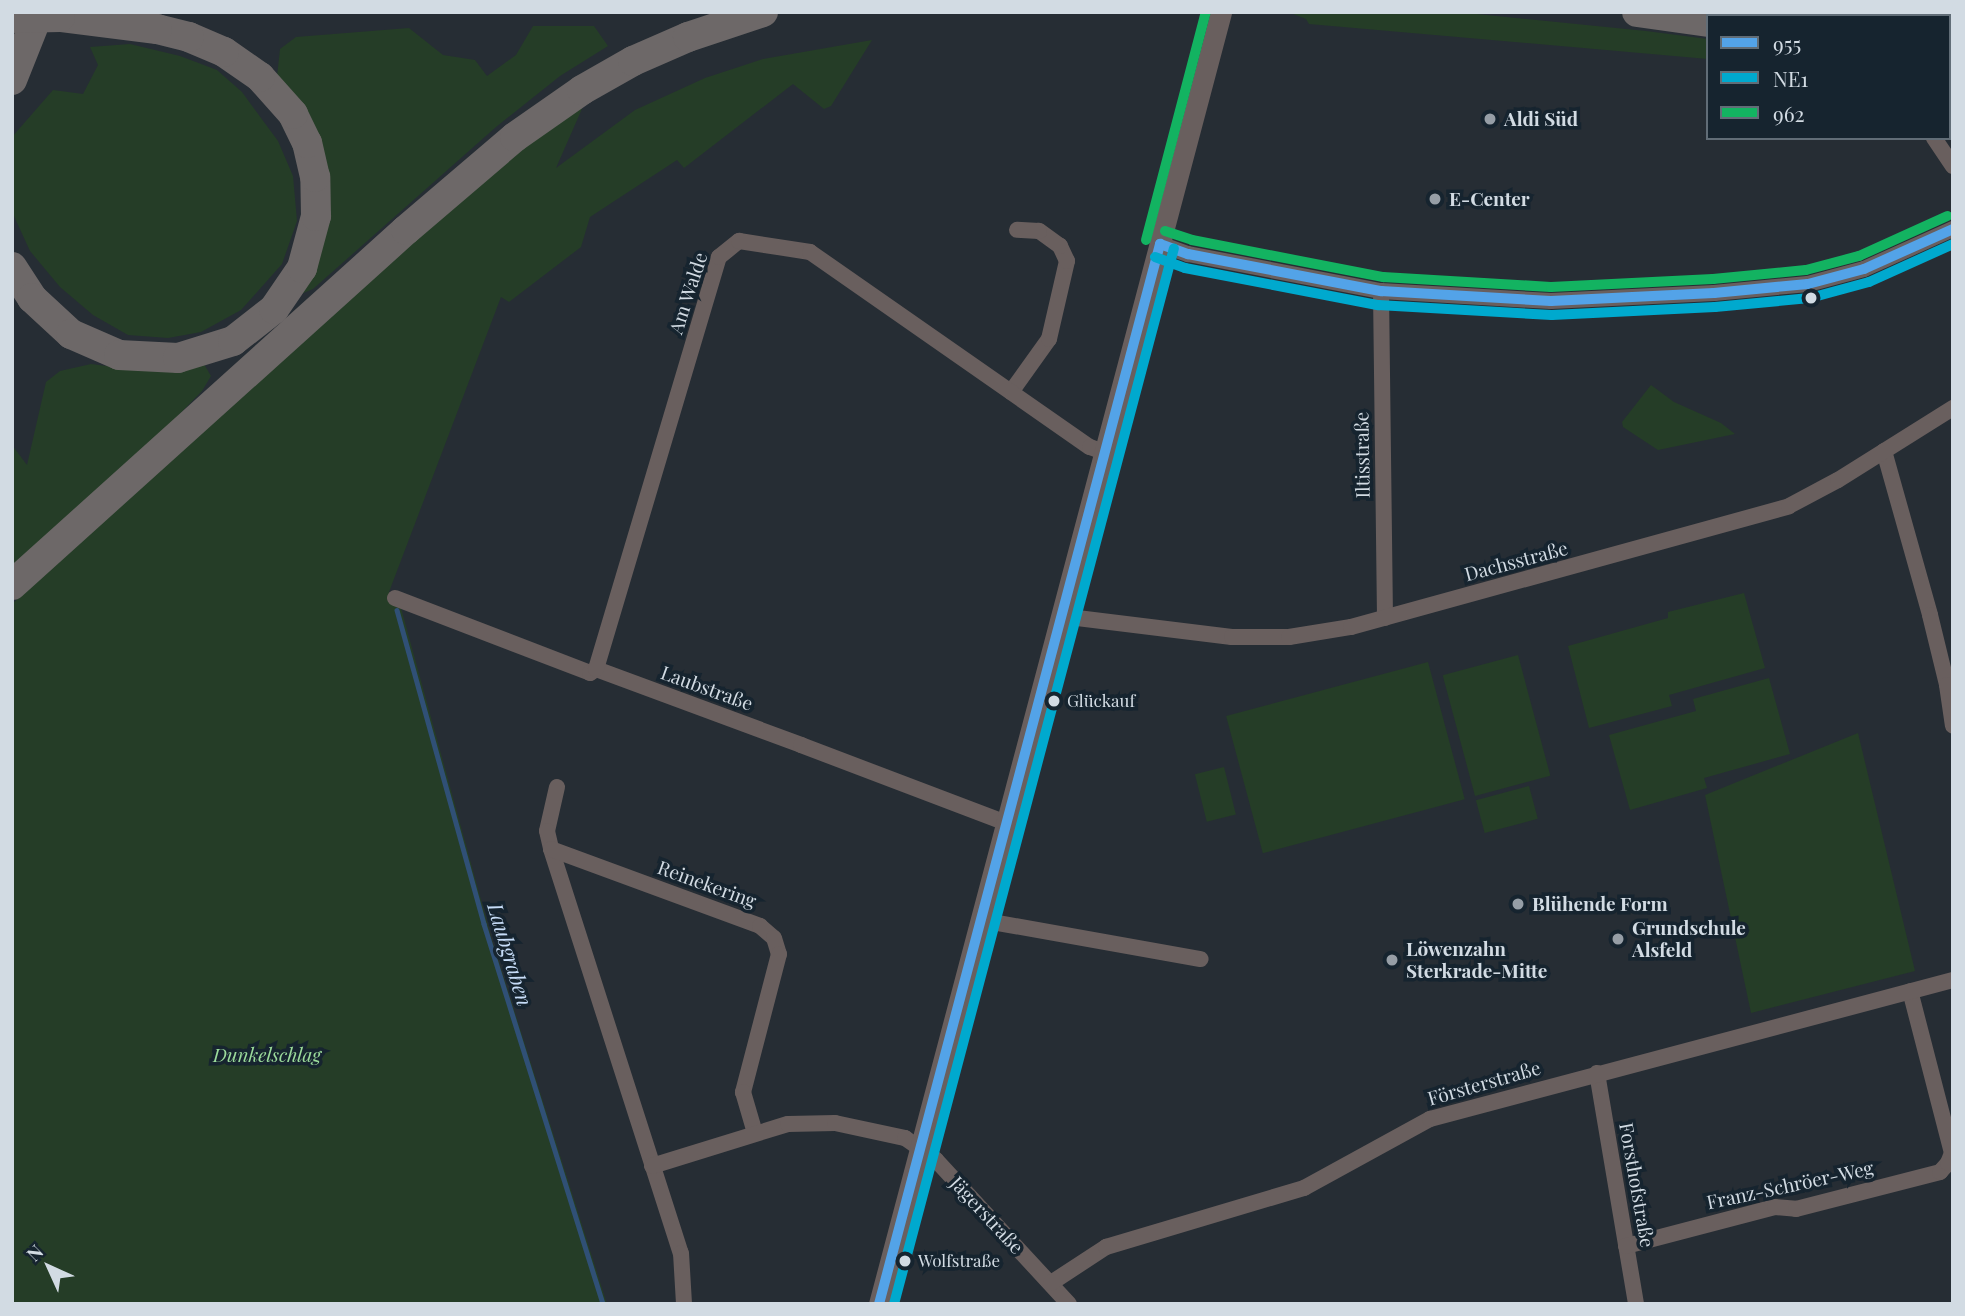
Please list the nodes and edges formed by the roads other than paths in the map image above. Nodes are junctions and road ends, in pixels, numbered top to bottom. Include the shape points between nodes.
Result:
1 (146, 12) edge
2 (763, 12) edge
3 (1221, 12) edge
4 (1637, 12) edge
5 (49, 15) edge
6 (12, 18) edge
7 (1706, 22) edge
8 (12, 80) edge
9 (1935, 140) edge
10 (1953, 166) edge
11 (1953, 229) edge
12 (1017, 230) dead end
13 (1160, 244) junction
14 (12, 267) edge
15 (1381, 291) junction
16 (1011, 392) junction
17 (1953, 408) edge
18 (1884, 451) junction
19 (1104, 452) junction
20 (12, 585) edge
21 (395, 598) dead end
22 (1061, 616) junction
23 (1385, 618) junction
24 (596, 670) junction
25 (1953, 726) edge
26 (557, 787) dead end
27 (1006, 822) junction
28 (551, 849) junction
29 (981, 919) junction
30 (1201, 959) dead end
31 (1953, 980) edge
32 (1910, 991) junction
33 (1597, 1073) junction
34 (755, 1133) junction
35 (920, 1147) junction
36 (652, 1166) junction
37 (1626, 1246) junction
38 (1051, 1283) junction
39 (684, 1304) edge
40 (879, 1304) edge
41 (1069, 1304) edge
42 (1636, 1304) edge

1 - 5 highway
2 - 20 highway via 633,61 515,137
3 - 13 street
4 - 7 highway
5 - 6 highway, bridge
5 - 8 highway
5 - 14 highway via 189,37 224,52 260,77 293,114 307,143 315,177 316,216 302,268 274,309 233,341 178,358 120,355 82,340 41,309
9 - 10 street
11 - 15 street via 1864,268 1823,281 1773,288 1551,301
12 - 16 street via 1039,231 1060,246 1067,261 1049,339
13 - 15 street via 1188,254
13 - 19 street
15 - 23 street, Iltisstraße
16 - 19 street, Am Walde
16 - 24 street, Am Walde via 810,252 745,240 729,246 719,257
17 - 18 street, Dachsstraße
18 - 23 street, Dachsstraße via 1814,494 1765,515
18 - 25 street via 1933,627
19 - 22 street
21 - 24 street, Laubstraße via 590,673
22 - 23 street, Dachsstraße via 1262,638 1316,635
22 - 27 street
24 - 27 street, Laubstraße
26 - 28 street via 547,831
27 - 29 street
28 - 34 street, Reinekering via 760,926 774,938 779,954 743,1093
28 - 36 street
29 - 30 street
29 - 35 street
31 - 32 street, Försterstraße
32 - 33 street, Försterstraße
32 - 37 street, Franz-Schröer-Weg via 1952,1153 1940,1172 1796,1209 1776,1206
33 - 37 street, Forsthofstraße
33 - 38 street, Försterstraße via 1430,1119 1304,1188 1106,1247
34 - 35 street via 788,1124 835,1123 905,1138
34 - 36 street
35 - 38 street, Jägerstraße
35 - 40 street
36 - 39 street via 681,1253
37 - 42 street, Forsthofstraße
38 - 41 street, Jägerstraße

